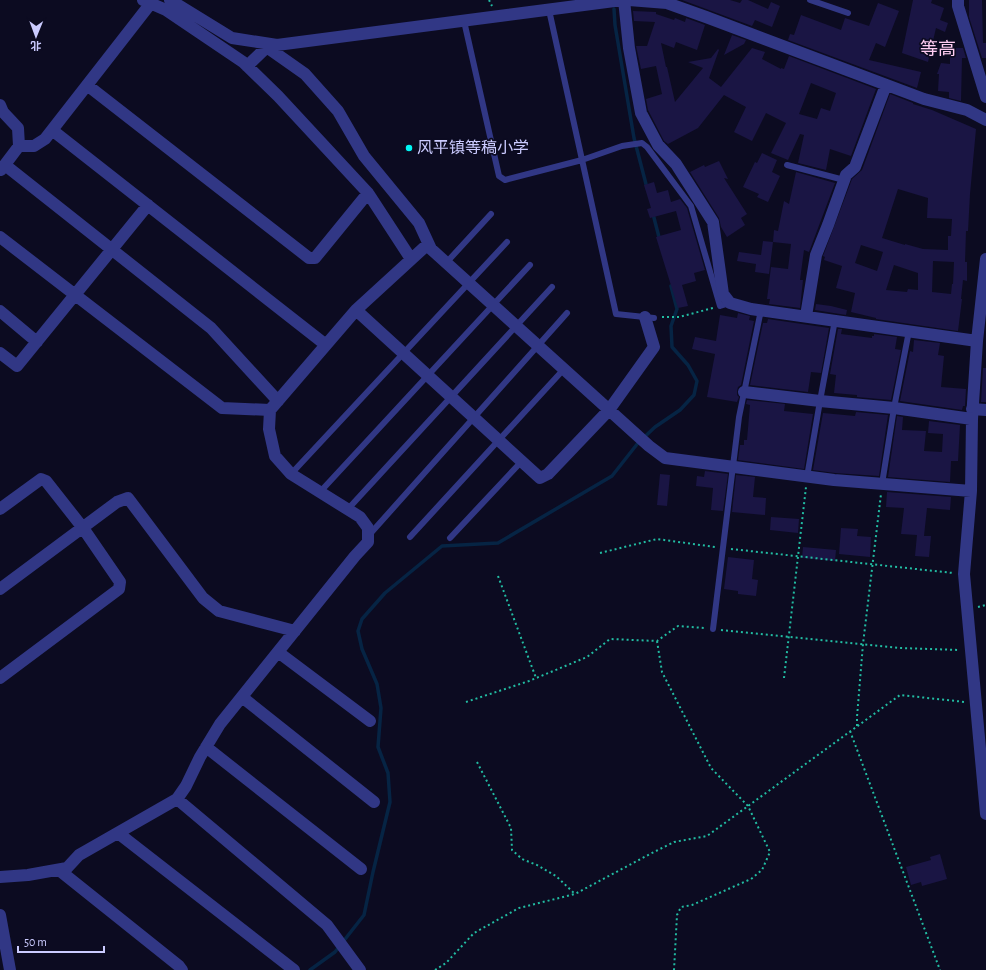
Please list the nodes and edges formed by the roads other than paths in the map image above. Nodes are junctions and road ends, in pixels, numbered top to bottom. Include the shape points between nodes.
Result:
1 (170, 0) edge
2 (623, 0) edge
3 (629, 0) edge
4 (810, 0) edge
5 (957, 0) edge
6 (147, 2) edge
7 (667, 2) edge
8 (549, 10) junction
9 (848, 13) dead end
10 (464, 21) junction
11 (264, 45) junction
12 (247, 66) junction
13 (87, 85) junction
14 (886, 85) junction
15 (986, 97) edge
16 (0, 105) edge
17 (986, 120) edge
18 (52, 130) junction
19 (19, 146) junction
20 (582, 160) junction
21 (787, 165) dead end
22 (2, 168) edge
23 (844, 180) junction
24 (368, 193) junction
25 (148, 205) junction
26 (491, 214) dead end
27 (0, 237) edge
28 (507, 242) dead end
29 (428, 244) junction
30 (112, 250) junction
31 (411, 259) junction
32 (986, 259) edge
33 (446, 263) junction
34 (530, 265) dead end
35 (469, 283) junction
36 (552, 287) dead end
37 (75, 295) junction
38 (725, 304) junction
39 (493, 305) junction
40 (356, 310) junction
41 (761, 310) junction
42 (0, 311) edge
43 (567, 312) dead end
44 (806, 316) junction
45 (650, 317) joint
46 (835, 320) junction
47 (516, 326) junction
48 (909, 331) junction
49 (977, 341) junction
50 (37, 342) junction
51 (326, 345) junction
52 (538, 345) junction
53 (0, 353) edge
54 (404, 353) junction
55 (564, 369) junction
56 (428, 375) junction
57 (744, 392) junction
58 (451, 397) junction
59 (278, 401) junction
60 (820, 401) junction
61 (894, 408) junction
62 (270, 410) junction
63 (609, 410) junction
64 (986, 410) edge
65 (972, 414) junction
66 (474, 417) junction
67 (499, 440) junction
68 (522, 461) junction
69 (732, 467) junction
70 (291, 474) junction
71 (807, 477) junction
72 (882, 484) junction
73 (970, 491) junction
74 (320, 492) junction
75 (0, 509) edge
76 (348, 509) junction
77 (83, 528) junction
78 (368, 535) junction
79 (410, 537) dead end
80 (450, 538) dead end
81 (0, 589) edge
82 (713, 629) road end
83 (295, 631) junction
84 (278, 652) junction
85 (0, 678) edge
86 (242, 697) junction
87 (370, 721) dead end
88 (206, 747) junction
89 (177, 799) junction
90 (374, 802) dead end
91 (986, 814) edge
92 (118, 833) junction
93 (360, 869) dead end
94 (59, 870) junction
95 (0, 877) edge
96 (0, 915) edge
97 (10, 970) edge
98 (182, 970) edge
99 (294, 970) edge
100 (360, 970) edge

1 - 11 street via 232,38
2 - 8 street
2 - 38 street via 641,113 658,144 676,164 713,222
3 - 7 street
4 - 9 lane
5 - 15 street
6 - 12 street via 166,10
6 - 13 street
7 - 14 street
8 - 10 street
8 - 20 lane
10 - 11 street
10 - 20 lane via 499,176 505,180
11 - 12 street
11 - 29 street via 305,74 338,112 364,156 418,223
12 - 24 street
13 - 18 street
13 - 24 street via 309,258 315,258
14 - 17 street via 924,99 967,110
14 - 23 street via 855,167
16 - 19 street via 18,128
18 - 19 street via 45,139 34,146
18 - 25 street
19 - 22 street
20 - 38 lane via 622,146 642,143 647,147 691,206
20 - 45 lane via 616,314
21 - 23 lane
22 - 30 street
23 - 44 street via 816,255
24 - 31 street
25 - 30 street
25 - 51 street
26 - 33 lane
27 - 37 street
28 - 35 lane
29 - 31 street
29 - 33 street
30 - 37 street
30 - 59 street via 210,328
31 - 40 street
32 - 49 street
33 - 35 street
34 - 39 lane
35 - 39 street
35 - 54 lane
36 - 47 lane
37 - 50 street
37 - 62 street via 222,408
38 - 41 street
39 - 47 street
39 - 56 lane
40 - 51 street
40 - 54 street
41 - 44 street
41 - 57 lane
42 - 50 street
43 - 52 lane
44 - 46 street
45 - 63 street via 654,347
46 - 48 street
46 - 60 lane
47 - 52 street
47 - 58 lane
48 - 49 street
48 - 61 lane
49 - 65 street
50 - 53 street via 17,366
51 - 59 street
52 - 55 street
52 - 66 lane
54 - 56 street
54 - 70 lane
55 - 63 street
55 - 67 lane
56 - 58 street
56 - 74 lane
57 - 60 street
57 - 69 lane
58 - 66 street
58 - 76 lane
59 - 62 street
60 - 61 street
60 - 71 lane
61 - 65 street
61 - 72 lane
62 - 70 street via 269,429 275,456
63 - 68 street via 548,474 540,478
63 - 69 street via 665,458
64 - 65 street
65 - 73 street
66 - 67 street
66 - 78 lane
67 - 68 street
67 - 79 lane
68 - 80 lane
69 - 71 street
69 - 82 lane
70 - 74 street
71 - 72 street
72 - 73 street
73 - 91 street via 964,574
74 - 76 street
75 - 77 street via 41,479 46,481
76 - 78 street via 360,517 368,528
77 - 81 street
77 - 83 street via 117,502 128,498 203,598 219,611
77 - 85 street via 120,582 119,589
78 - 83 street via 368,542
83 - 84 street
84 - 86 street
84 - 87 street
86 - 88 street via 220,724
86 - 90 street
88 - 89 street
88 - 93 street
89 - 92 street
89 - 100 street via 327,925
92 - 94 street via 79,855 67,868
92 - 99 street
94 - 95 street
94 - 98 street
96 - 97 street

